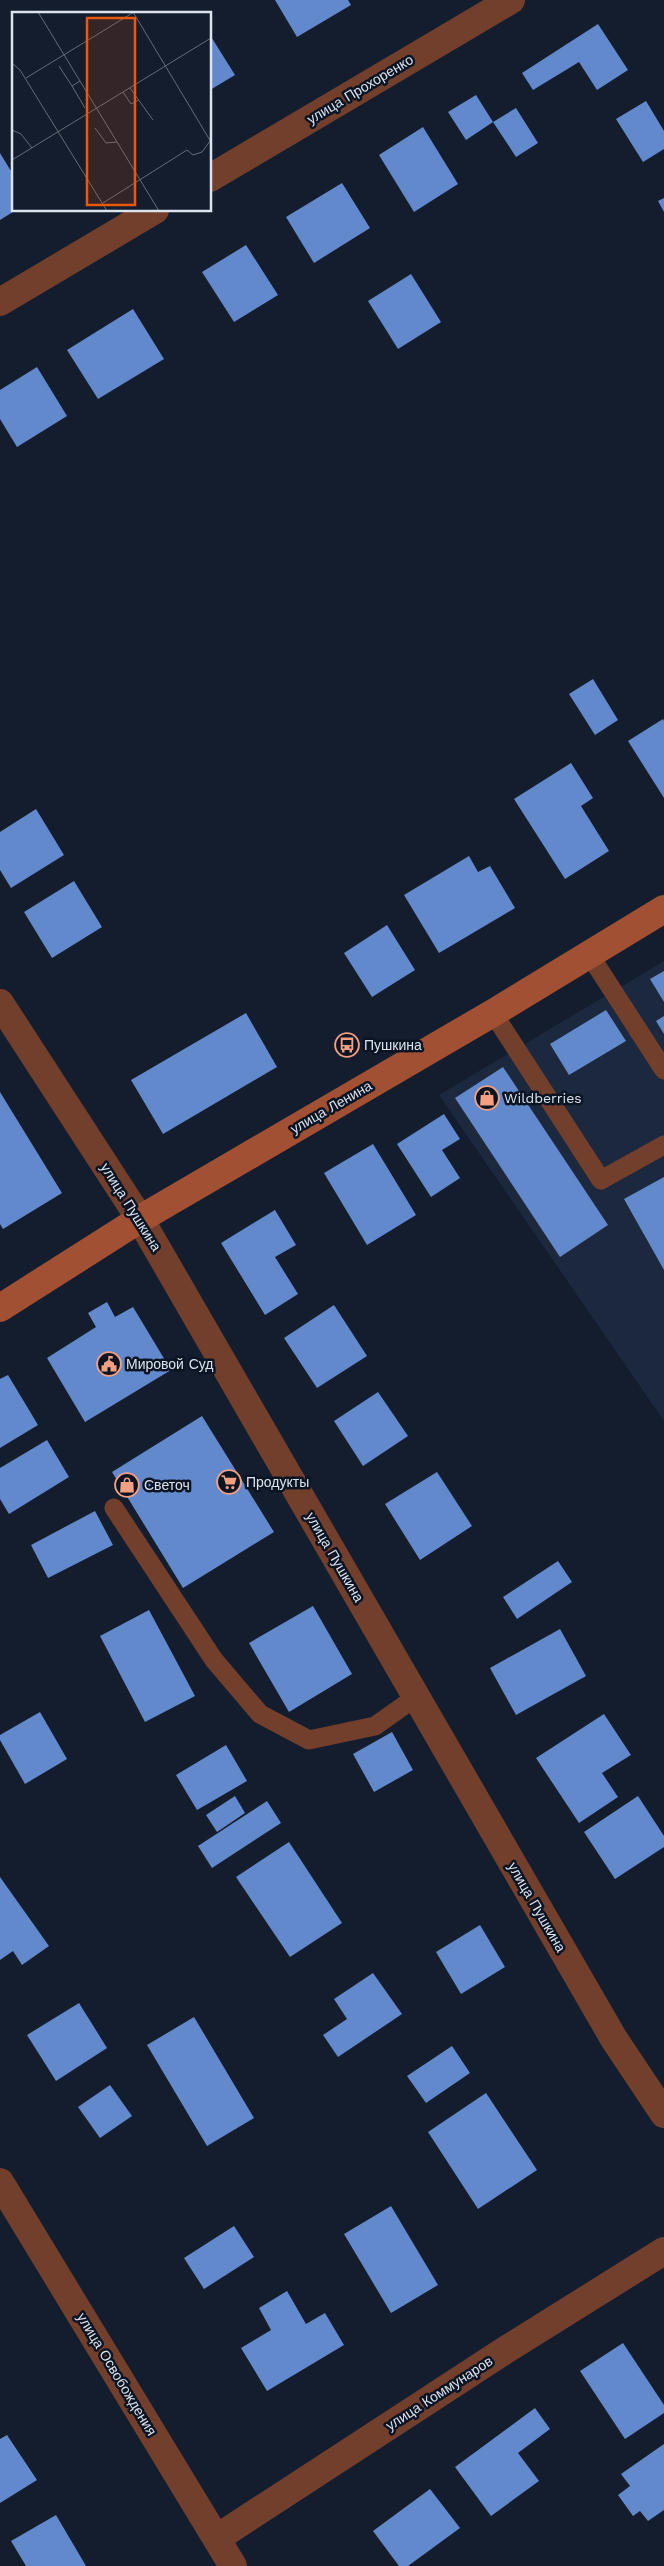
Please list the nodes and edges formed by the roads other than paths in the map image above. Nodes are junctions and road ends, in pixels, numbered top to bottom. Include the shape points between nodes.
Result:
1 (511, 0) edge
2 (211, 177) edge
3 (153, 211) edge
4 (0, 302) edge
5 (664, 909) edge
6 (590, 954) junction
7 (0, 1003) edge
8 (493, 1013) junction
9 (664, 1070) edge
10 (664, 1144) edge
11 (140, 1219) junction
12 (0, 1308) edge
13 (114, 1508) dead end
14 (416, 1697) junction
15 (664, 2114) edge
16 (0, 2182) edge
17 (664, 2250) edge
18 (217, 2538) junction
19 (233, 2566) edge

1 - 2 street, улица Прохоренко
3 - 4 street
5 - 6 main road, улица Ленина
6 - 8 main road, улица Ленина
6 - 9 lane
7 - 11 street, улица Пушкина
8 - 10 lane via 601,1180
8 - 11 main road, улица Ленина
11 - 12 main road, улица Ленина
11 - 14 street, улица Пушкина
13 - 14 lane via 214,1660 260,1714 308,1740 375,1726
14 - 15 street, улица Пушкина via 614,2039
16 - 18 street, улица Освобождения
17 - 18 street, улица Коммунаров
18 - 19 street, улица Освобождения

